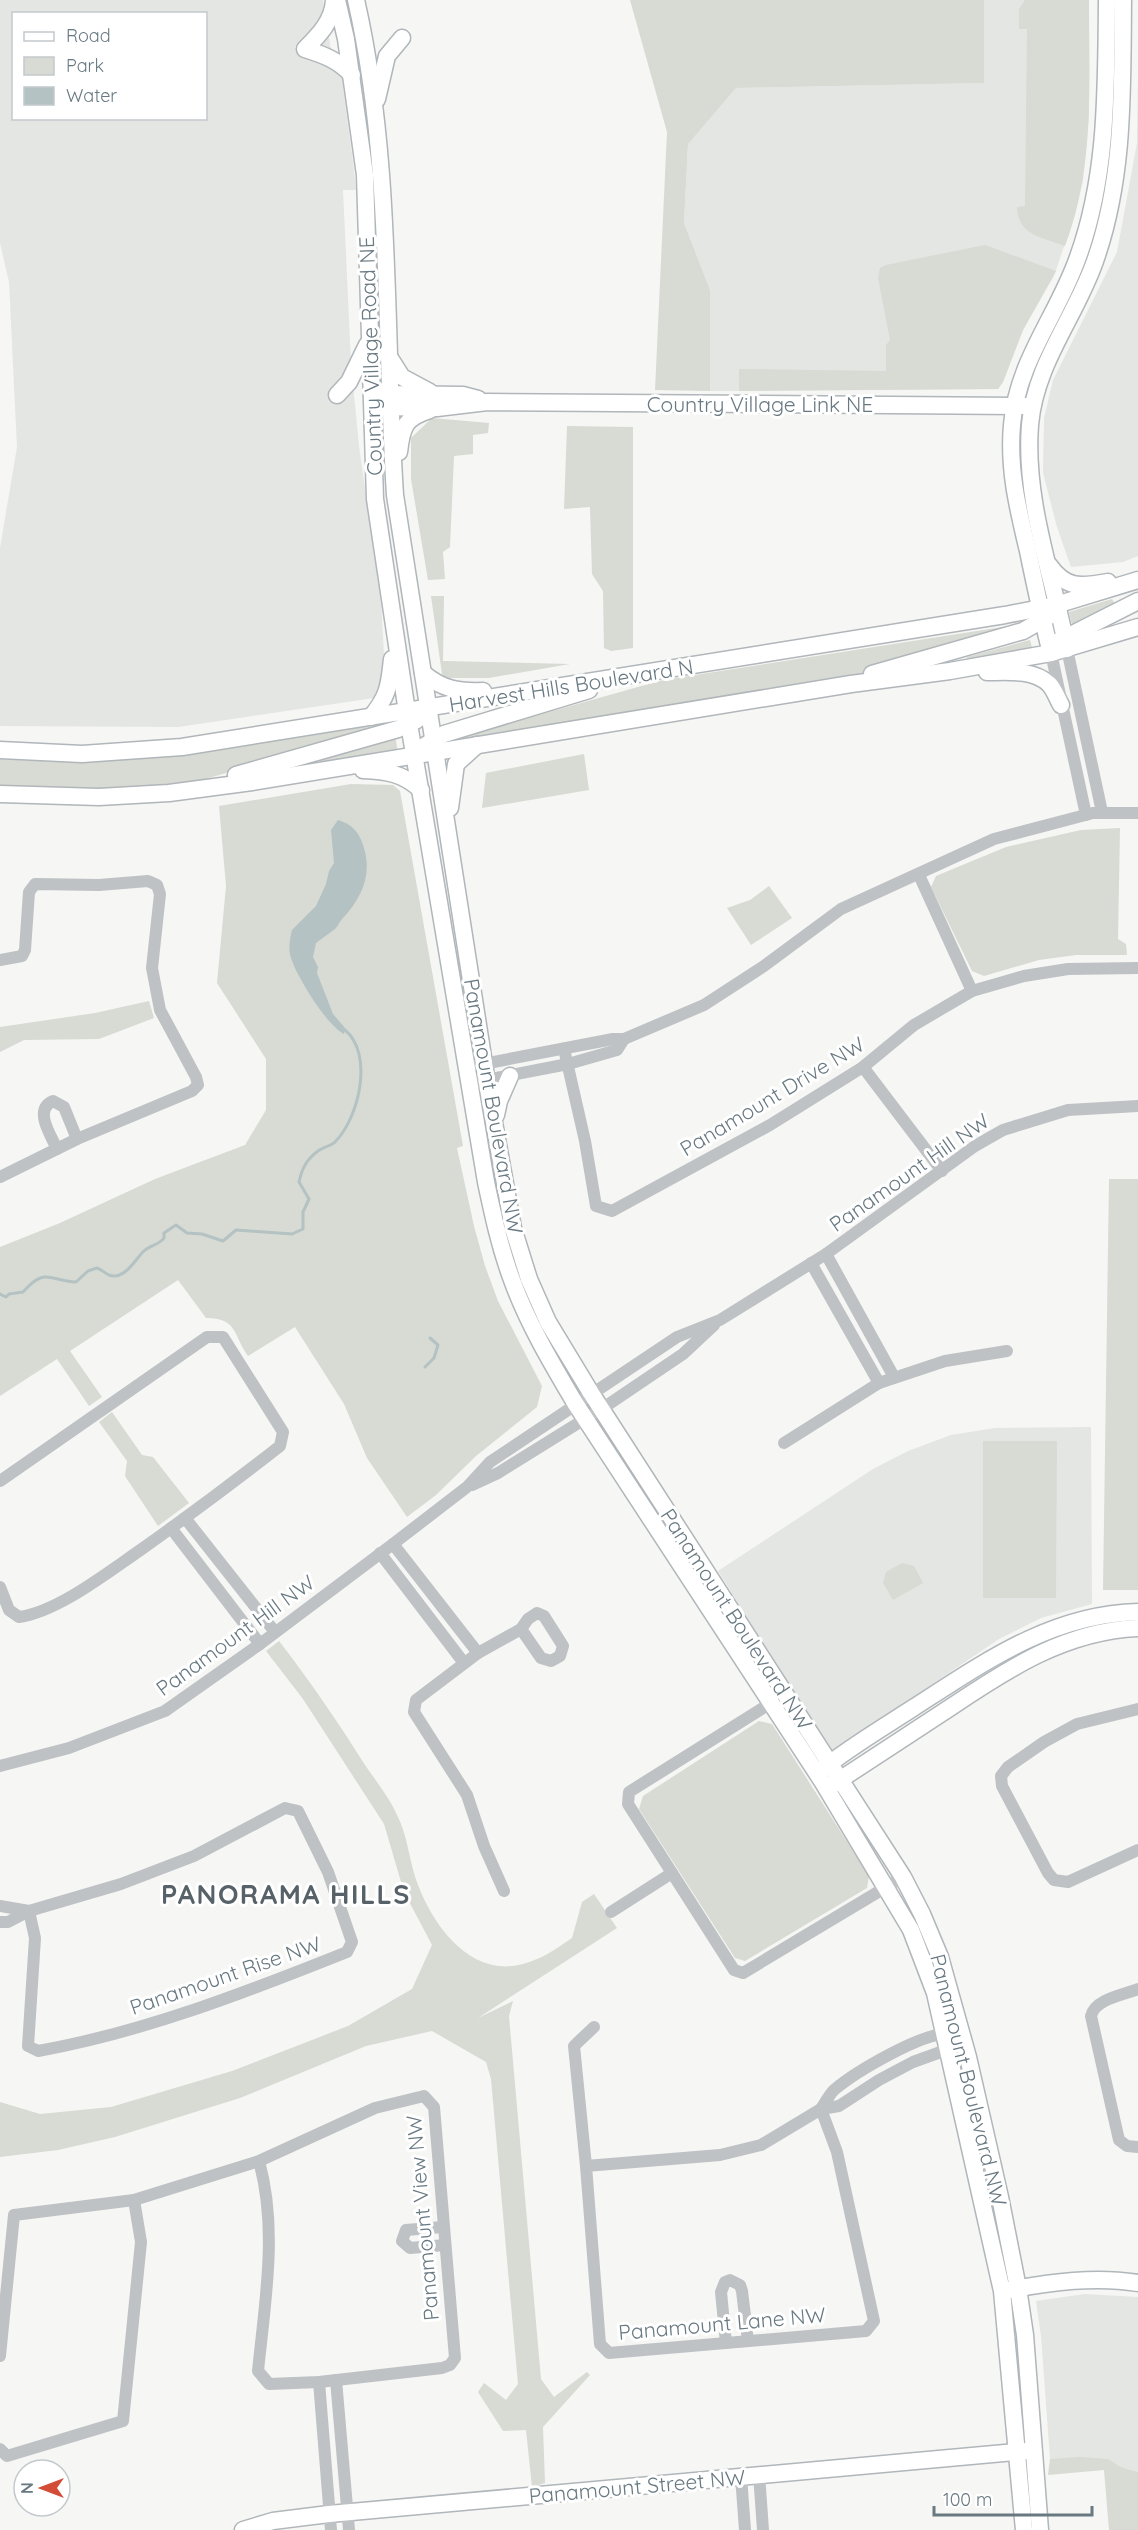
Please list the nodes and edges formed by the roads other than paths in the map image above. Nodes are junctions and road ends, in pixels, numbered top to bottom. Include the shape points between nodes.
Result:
1 (336, 0) edge
2 (356, 0) edge
3 (1107, 0) edge
4 (1123, 0) edge
5 (402, 38) dead end
6 (352, 75) junction
7 (374, 115) junction
8 (369, 341) junction
9 (388, 355) junction
10 (337, 395) dead end
11 (371, 400) junction
12 (389, 400) junction
13 (436, 401) junction
14 (1015, 405) junction
15 (1032, 407) junction
16 (395, 495) junction
17 (1048, 564) junction
18 (1138, 579) edge
19 (1138, 601) edge
20 (1056, 605) junction
21 (1041, 615) junction
22 (1138, 627) edge
23 (396, 631) junction
24 (1066, 643) junction
25 (1051, 653) junction
26 (950, 671) junction
27 (650, 672) junction
28 (423, 673) junction
29 (851, 684) junction
30 (546, 688) junction
31 (1061, 705) junction
32 (428, 709) junction
33 (371, 717) junction
34 (408, 718) junction
35 (478, 744) junction
36 (434, 746) junction
37 (0, 750) edge
38 (415, 755) junction
39 (332, 768) junction
40 (187, 790) junction
41 (421, 790) junction
42 (0, 794) edge
43 (1102, 812) junction
44 (1138, 813) edge
45 (1086, 815) junction
46 (448, 833) junction
47 (919, 875) junction
48 (0, 960) edge
49 (1138, 968) edge
50 (972, 991) junction
51 (624, 1038) junction
52 (564, 1049) junction
53 (568, 1064) junction
54 (863, 1067) junction
55 (477, 1073) junction
56 (510, 1076) junction
57 (1138, 1106) edge
58 (494, 1124) junction
59 (77, 1138) junction
60 (57, 1149) junction
61 (942, 1171) junction
62 (0, 1177) edge
63 (826, 1254) junction
64 (811, 1263) junction
65 (720, 1320) junction
66 (1007, 1351) dead end
67 (894, 1377) junction
68 (879, 1383) junction
69 (591, 1393) junction
70 (575, 1403) junction
71 (601, 1409) junction
72 (586, 1418) junction
73 (783, 1443) dead end
74 (0, 1481) edge
75 (467, 1487) junction
76 (185, 1518) junction
77 (171, 1528) junction
78 (393, 1544) junction
79 (380, 1553) junction
80 (0, 1587) edge
81 (722, 1594) junction
82 (706, 1604) junction
83 (1138, 1612) edge
84 (1138, 1628) edge
85 (521, 1629) dead end
86 (275, 1632) junction
87 (260, 1644) junction
88 (471, 1658) junction
89 (785, 1694) junction
90 (771, 1703) junction
91 (1138, 1709) edge
92 (0, 1766) edge
93 (823, 1768) junction
94 (834, 1784) junction
95 (1138, 1850) edge
96 (672, 1873) junction
97 (903, 1878) junction
98 (886, 1887) junction
99 (504, 1892) dead end
100 (0, 1906) edge
101 (29, 1911) junction
102 (611, 1912) dead end
103 (0, 1922) edge
104 (1138, 1989) edge
105 (594, 2027) dead end
106 (962, 2036) junction
107 (946, 2041) junction
108 (821, 2109) junction
109 (1138, 2147) edge
110 (259, 2161) junction
111 (586, 2166) junction
112 (134, 2200) junction
113 (443, 2227) junction
114 (445, 2245) junction
115 (1138, 2283) edge
116 (1010, 2289) junction
117 (3, 2295) edge
118 (2, 2314) edge
119 (748, 2342) junction
120 (726, 2343) junction
121 (0, 2356) edge
122 (336, 2380) junction
123 (319, 2382) junction
124 (0, 2449) edge
125 (1025, 2451) junction
126 (759, 2474) junction
127 (741, 2476) junction
128 (347, 2512) junction
129 (330, 2522) edge
130 (243, 2530) edge
131 (349, 2530) edge
132 (745, 2530) edge
133 (763, 2530) edge
134 (1024, 2530) edge
135 (1040, 2530) edge

1 - 6 street, Country Village Road NE
1 - 6 street via 324,28 305,50 327,56
2 - 7 street, Country Village Road NE
3 - 14 street via 1106,118 1096,196 1078,257 1039,336
4 - 15 street via 1122,116 1112,201 1094,262 1043,368
5 - 7 street via 387,56
6 - 8 street, Country Village Road NE via 364,175
7 - 9 street, Country Village Road NE via 386,268
8 - 10 street via 349,382
8 - 11 street, Country Village Road NE
9 - 12 street, Country Village Road NE
9 - 13 street via 402,377
11 - 12 street, Country Village Link NE
11 - 23 street, Country Village Road NE via 375,499
12 - 13 street, Country Village Link NE
12 - 16 street, Country Village Road NE
13 - 14 street, Country Village Link NE via 463,395 487,402
13 - 16 street via 406,423 401,433
14 - 15 street, Country Village Link NE
14 - 21 street via 1012,478
15 - 17 street via 1030,479
16 - 28 street, Country Village Road NE
17 - 18 street via 1063,581 1076,585
17 - 20 street
18 - 20 street, Harvest Hills Boulevard N
19 - 24 street
20 - 21 street, Harvest Hills Boulevard N
20 - 24 street
21 - 25 street
21 - 27 street, Harvest Hills Boulevard N
21 - 29 street via 1023,631 878,671
22 - 24 street, Harvest Hills Boulevard N
23 - 33 street via 389,686
23 - 34 street, Country Village Road NE
24 - 25 street, Harvest Hills Boulevard N
24 - 43 street
25 - 26 street, Harvest Hills Boulevard N
25 - 31 street
26 - 29 street, Harvest Hills Boulevard N
26 - 31 street via 1029,674 1050,684
27 - 30 street, Harvest Hills Boulevard N
27 - 36 street via 444,734
28 - 30 street via 438,685 455,691
28 - 32 street, Country Village Road NE
29 - 35 street, Harvest Hills Boulevard N
30 - 32 street, Harvest Hills Boulevard N
31 - 45 street
32 - 34 street, Harvest Hills Boulevard N
32 - 36 street, Panamount Boulevard NW
33 - 34 street, Harvest Hills Boulevard N
33 - 37 street, Harvest Hills Boulevard N via 158,750 82,754
34 - 38 street, Panamount Boulevard NW
34 - 40 street
35 - 36 street, Harvest Hills Boulevard N
35 - 46 street via 456,764
36 - 38 street, Harvest Hills Boulevard N
36 - 46 street, Panamount Boulevard NW
38 - 39 street, Harvest Hills Boulevard N
38 - 41 street, Panamount Boulevard NW
39 - 40 street, Harvest Hills Boulevard N
39 - 41 street via 395,773
40 - 42 street, Harvest Hills Boulevard N via 99,797
41 - 55 street, Panamount Boulevard NW
43 - 44 street
43 - 45 street
45 - 47 street via 994,839
46 - 55 street, Panamount Boulevard NW
47 - 50 street
47 - 51 street via 841,909 704,1005
48 - 59 street via 22,956 25,950 28,892 34,884 148,881 157,885 160,894 152,968 160,1010 198,1085 192,1091
49 - 50 street, Panamount Drive NW via 1068,969 1024,976
50 - 54 street, Panamount Drive NW via 914,1025
51 - 52 street
51 - 53 street via 617,1050
52 - 53 street, Panamount Drive NW
52 - 55 street
53 - 54 street, Panamount Drive NW via 596,1206 612,1211 770,1125
53 - 56 street
54 - 61 street
55 - 56 street
55 - 58 street, Panamount Boulevard NW
55 - 70 street, Panamount Boulevard NW via 486,1182 497,1233 512,1281 539,1340
56 - 58 street
57 - 61 street, Panamount Hill NW via 1068,1110 1036,1118 1003,1130
58 - 69 street, Panamount Boulevard NW via 513,1228 529,1279 548,1322
59 - 60 street
59 - 60 street via 64,1107 53,1101 44,1107 43,1113
60 - 62 street
61 - 63 street, Panamount Hill NW
63 - 64 street, Panamount Hill NW
63 - 67 street
64 - 65 street, Panamount Hill NW
64 - 68 street
65 - 69 street, Panamount Hill NW via 677,1337
65 - 71 street, Panamount Hill NW via 683,1354
66 - 67 street via 945,1361
67 - 68 street
68 - 73 street
69 - 70 street, Panamount Hill NW
69 - 71 street, Panamount Boulevard NW
70 - 72 street, Panamount Boulevard NW
70 - 75 street, Panamount Hill NW via 490,1462
71 - 72 street, Panamount Hill NW
71 - 81 street, Panamount Boulevard NW
72 - 75 street, Panamount Hill NW via 498,1473
72 - 82 street, Panamount Boulevard NW
74 - 76 street via 207,1337 223,1337 283,1432 282,1439 280,1446
75 - 78 street, Panamount Hill NW
76 - 77 street
76 - 86 street
77 - 80 street via 92,1584 33,1615 19,1617 9,1610
77 - 87 street
78 - 79 street, Panamount Hill NW
78 - 88 street
79 - 86 street, Panamount Hill NW
79 - 88 street
81 - 82 street
81 - 89 street, Panamount Boulevard NW
82 - 90 street, Panamount Boulevard NW
83 - 93 street via 1082,1620 1014,1645
84 - 94 street via 1070,1640 1018,1663
85 - 88 street
86 - 87 street, Panamount Hill NW
87 - 92 street, Panamount Hill NW via 165,1711 69,1748
88 - 99 street via 416,1700 414,1712 467,1795
89 - 90 street
89 - 93 street, Panamount Boulevard NW
90 - 93 street, Panamount Boulevard NW
90 - 96 street via 629,1792 628,1804
91 - 95 street via 1077,1724 1044,1742 1001,1776 1002,1786 1054,1880 1068,1882
93 - 94 street, Panamount Boulevard NW
94 - 97 street, Panamount Boulevard NW
94 - 98 street, Panamount Boulevard NW
96 - 98 street via 734,1970 742,1972
96 - 102 street
97 - 98 street
97 - 106 street, Panamount Boulevard NW via 940,1958
98 - 107 street, Panamount Boulevard NW via 911,1930 935,1993
100 - 101 street, Panamount Rise NW
101 - 101 street, Panamount Rise NW via 35,1938 28,2046 38,2051 78,2044 252,1990 347,1952 352,1942 328,1872 298,1811 285,1808 194,1856 121,1884
101 - 103 street, Panamount Rise NW
104 - 109 street via 1098,2004 1091,2016 1119,2140
105 - 111 street, Panamount Lane NW via 574,2046
106 - 107 street
106 - 116 street, Panamount Boulevard NW
107 - 108 street via 839,2106
107 - 108 street via 906,2046 832,2091
107 - 116 street, Panamount Boulevard NW
108 - 111 street via 760,2145 730,2153
108 - 119 street, Panamount Lane NW via 837,2152 874,2321 866,2331
110 - 112 street, Panamount View NW
110 - 113 street, Panamount View NW via 375,2108 424,2096 434,2107
110 - 123 street, Panamount View NW via 267,2189 269,2241 258,2371 269,2385
111 - 120 street, Panamount Lane NW via 600,2344 609,2353
112 - 117 street, Panamount View NW via 14,2215
112 - 124 street via 141,2242 123,2421 7,2456
113 - 114 street, Panamount View NW
113 - 114 street via 406,2230 402,2241 410,2248
114 - 122 street, Panamount View NW via 455,2358 450,2365
115 - 116 street via 1064,2281
116 - 125 street, Panamount Boulevard NW via 1033,2424
117 - 118 street
118 - 121 street
119 - 120 street, Panamount Lane NW
119 - 120 street via 742,2291 740,2285 730,2280 721,2292
122 - 123 street, Panamount View NW
122 - 128 street
123 - 129 street
125 - 126 street, Panamount Street NW
125 - 134 street, Panamount Boulevard NW
125 - 135 street, Panamount Boulevard NW
126 - 127 street, Panamount Street NW
126 - 133 street
127 - 128 street, Panamount Street NW
127 - 132 street
128 - 129 street, Panamount Street NW
128 - 131 street
129 - 130 street, Panamount Street NW via 273,2521

